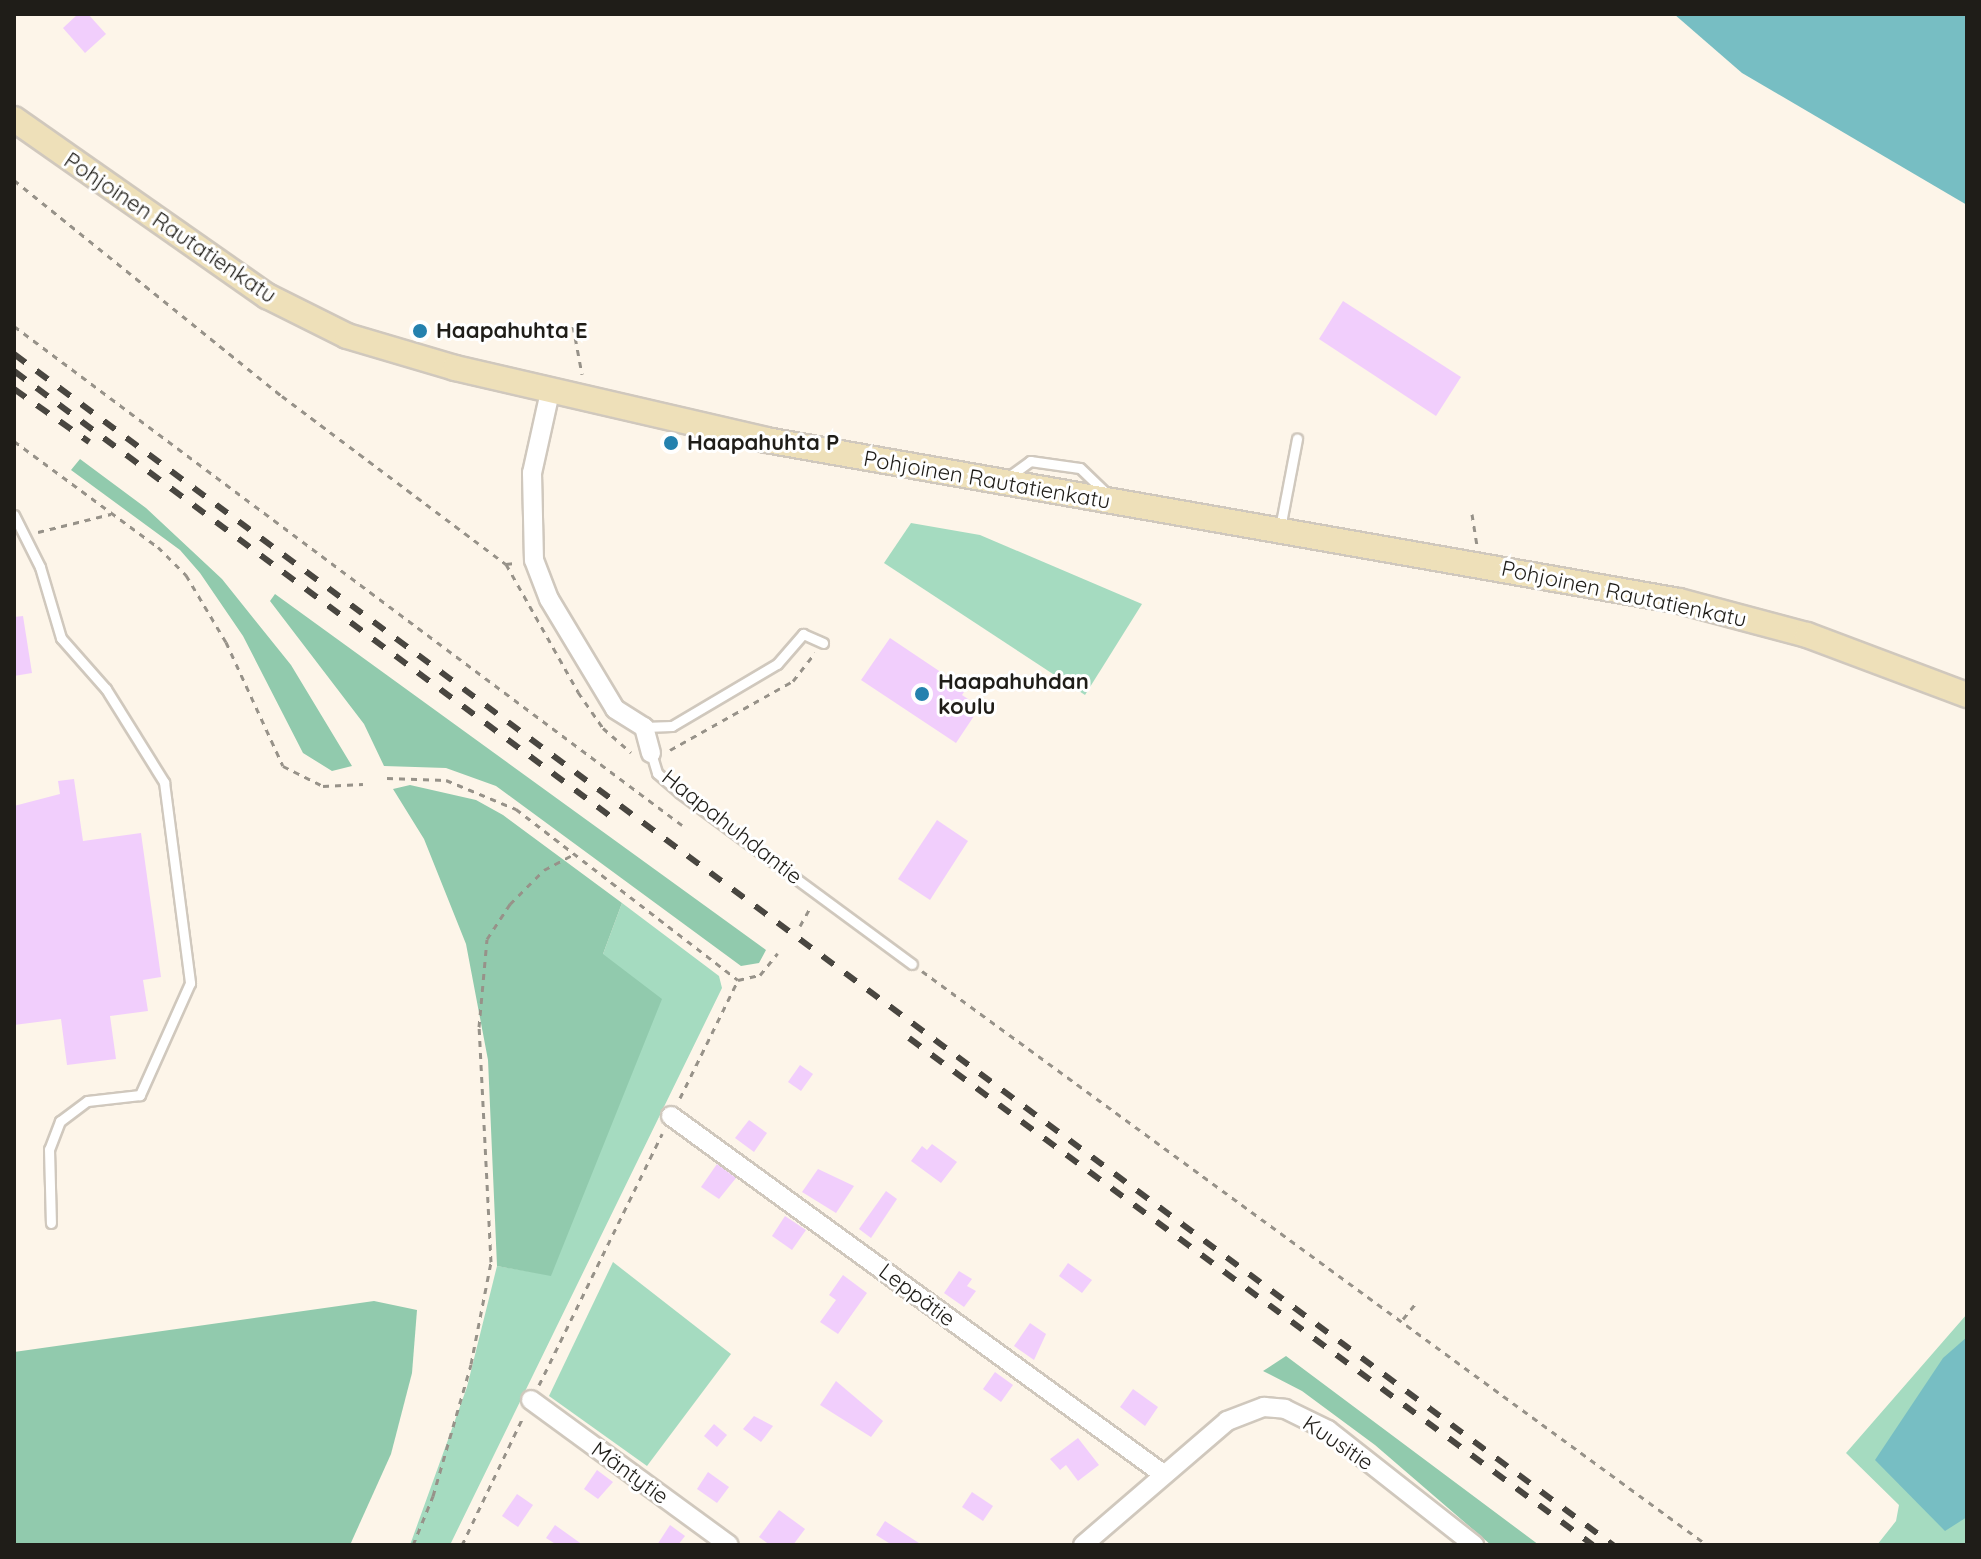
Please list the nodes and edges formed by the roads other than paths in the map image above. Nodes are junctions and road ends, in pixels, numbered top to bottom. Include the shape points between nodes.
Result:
1 (14, 119) edge
2 (550, 392) junction
3 (1297, 439) dead end
4 (14, 515) edge
5 (1280, 531) junction
6 (823, 643) road end
7 (1967, 695) edge
8 (644, 727) junction
9 (651, 753) joint
10 (912, 964) road end
11 (671, 1116) road end
12 (51, 1223) dead end
13 (531, 1400) road end
14 (1163, 1474) junction
15 (729, 1545) edge
16 (1083, 1545) edge
17 (1474, 1545) edge

1 - 2 street, Pohjoinen Rautatienkatu via 232,274 308,318 347,336
2 - 5 street, Pohjoinen Rautatienkatu via 1001,483
2 - 8 street via 532,473 534,560 549,599 615,709
3 - 5 lane
4 - 12 lane via 61,638 106,689 164,782 190,983 140,1095 87,1101 60,1121 49,1149
5 - 7 street, Pohjoinen Rautatienkatu via 1679,601 1807,635
6 - 8 lane via 803,634 777,664 672,726
8 - 9 street, Haapahuhdantie
9 - 10 lane, Haapahuhdantie via 657,773 680,793
11 - 14 street, Leppätie
13 - 15 street, Mäntytie
14 - 16 street, Kuusitie
14 - 17 street, Kuusitie via 1240,1413 1285,1409 1347,1444

